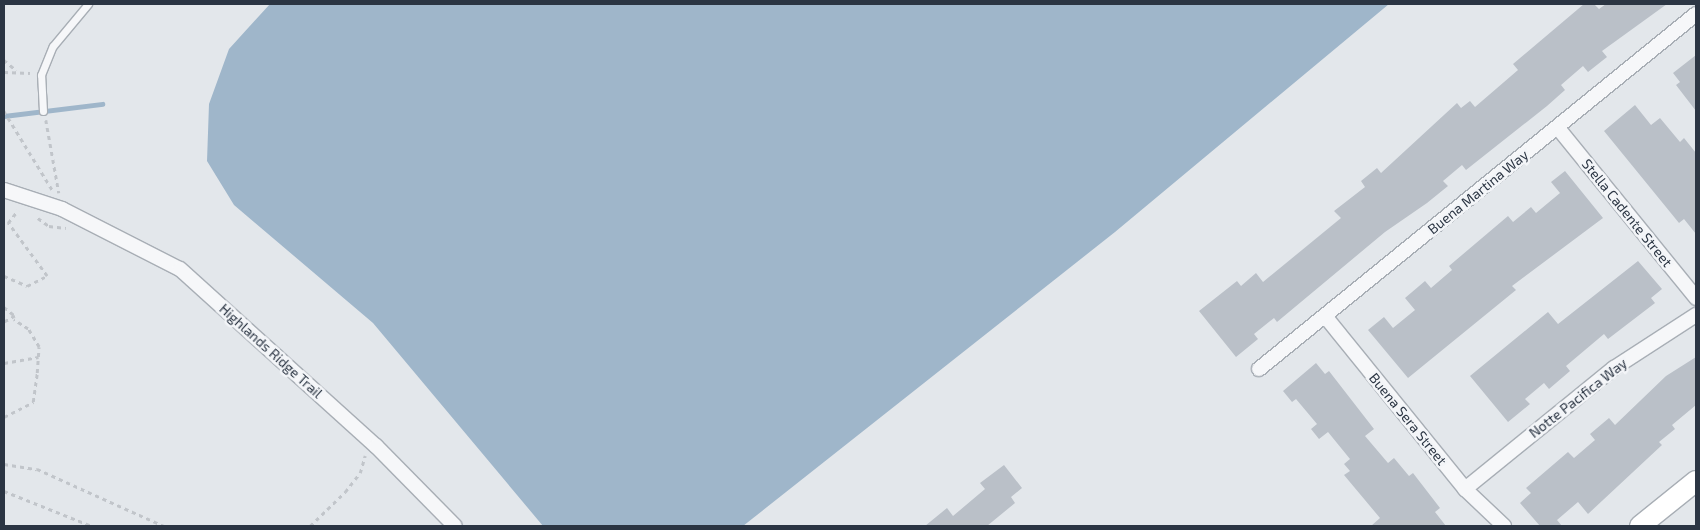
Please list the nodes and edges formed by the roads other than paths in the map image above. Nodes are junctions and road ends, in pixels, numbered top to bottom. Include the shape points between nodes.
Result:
1 (88, 4) edge
2 (1696, 14) edge
3 (43, 111) road end
4 (1558, 128) junction
5 (4, 190) edge
6 (1696, 298) edge
7 (1696, 315) edge
8 (1325, 316) junction
9 (1259, 369) dead end
10 (1696, 481) edge
11 (1464, 489) junction
12 (1498, 524) edge
13 (455, 526) edge
14 (1640, 526) edge

1 - 3 lane via 52,46 41,75
2 - 4 street, Buena Martina Way
4 - 6 street, Stella Cadente Street
4 - 8 street, Buena Martina Way
5 - 13 street, Highlands Ridge Trail via 62,209 180,269 369,440
7 - 11 street, Notte Pacifica Way via 1614,368
8 - 9 street, Buena Martina Way
8 - 11 street, Buena Sera Street
10 - 14 street
11 - 12 street, Buena Sera Street

